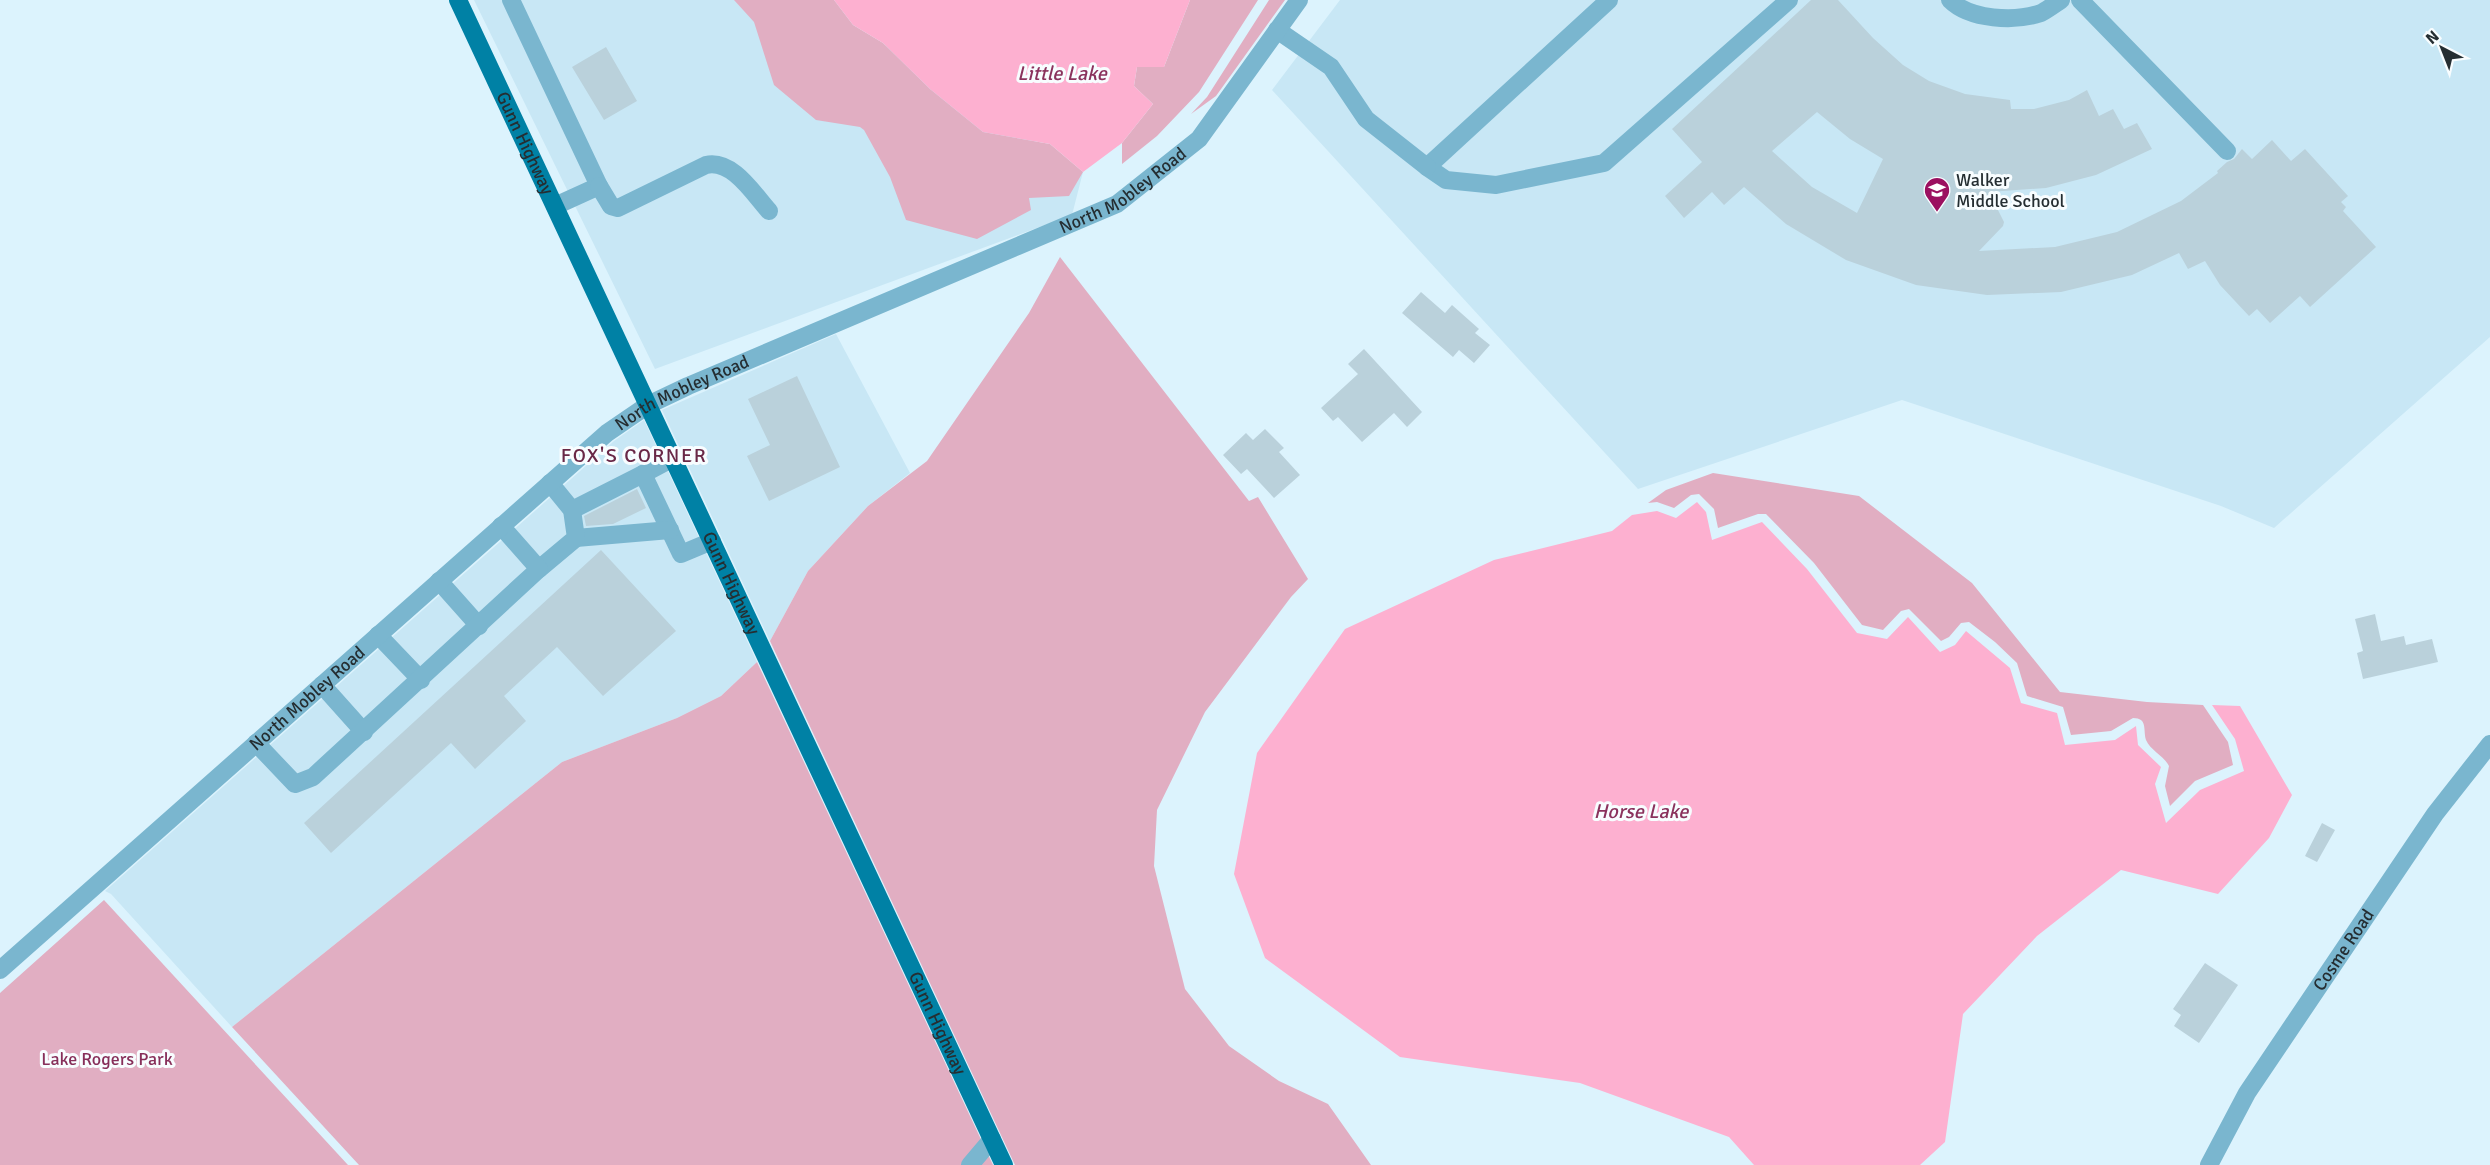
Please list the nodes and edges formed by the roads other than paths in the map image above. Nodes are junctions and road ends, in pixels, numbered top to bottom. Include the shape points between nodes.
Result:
1 (458, 0) edge
2 (511, 0) edge
3 (1299, 0) edge
4 (1609, 0) edge
5 (1789, 0) edge
6 (1950, 0) edge
7 (2061, 0) edge
8 (2080, 0) edge
9 (1277, 30) junction
10 (2227, 151) dead end
11 (1427, 167) junction
12 (599, 186) junction
13 (555, 206) junction
14 (769, 211) dead end
15 (648, 405) junction
16 (673, 458) junction
17 (644, 474) junction
18 (550, 483) junction
19 (572, 510) junction
20 (501, 526) junction
21 (670, 530) junction
22 (576, 538) junction
23 (712, 541) junction
24 (539, 569) junction
25 (439, 581) junction
26 (479, 626) junction
27 (378, 635) junction
28 (421, 680) junction
29 (322, 685) junction
30 (364, 732) junction
31 (256, 743) junction
32 (2490, 744) edge
33 (0, 970) edge
34 (992, 1139) junction
35 (970, 1165) edge
36 (1004, 1165) edge
37 (2209, 1165) edge

1 - 13 main road, Gunn Highway
2 - 12 street
3 - 9 street, North Mobley Road
4 - 11 street
5 - 11 street via 1604,163 1496,185 1446,180
6 - 7 street via 1957,7 1997,19 2041,12
8 - 10 street
9 - 11 street via 1331,67 1366,119
9 - 15 street, North Mobley Road via 1199,139 1117,204
12 - 13 street
12 - 14 street via 611,206 618,208 715,163 727,166
13 - 15 main road, Gunn Highway
15 - 16 main road, Gunn Highway
15 - 18 street, North Mobley Road via 607,433
16 - 17 street
16 - 23 main road, Gunn Highway
17 - 19 street
17 - 21 street
18 - 19 street
18 - 20 street, North Mobley Road
19 - 22 street
20 - 24 street
20 - 25 street, North Mobley Road
21 - 22 street
21 - 23 street via 681,554
22 - 24 street
23 - 34 main road, Gunn Highway
24 - 26 street
25 - 26 street
25 - 27 street, North Mobley Road
26 - 28 street
27 - 28 street
27 - 29 street, North Mobley Road
28 - 30 street
29 - 30 street
29 - 31 street, North Mobley Road
30 - 31 street via 313,777 295,784
31 - 33 street, North Mobley Road
32 - 37 street, Cosme Road via 2434,814 2247,1093
34 - 35 street
34 - 36 main road, Gunn Highway

